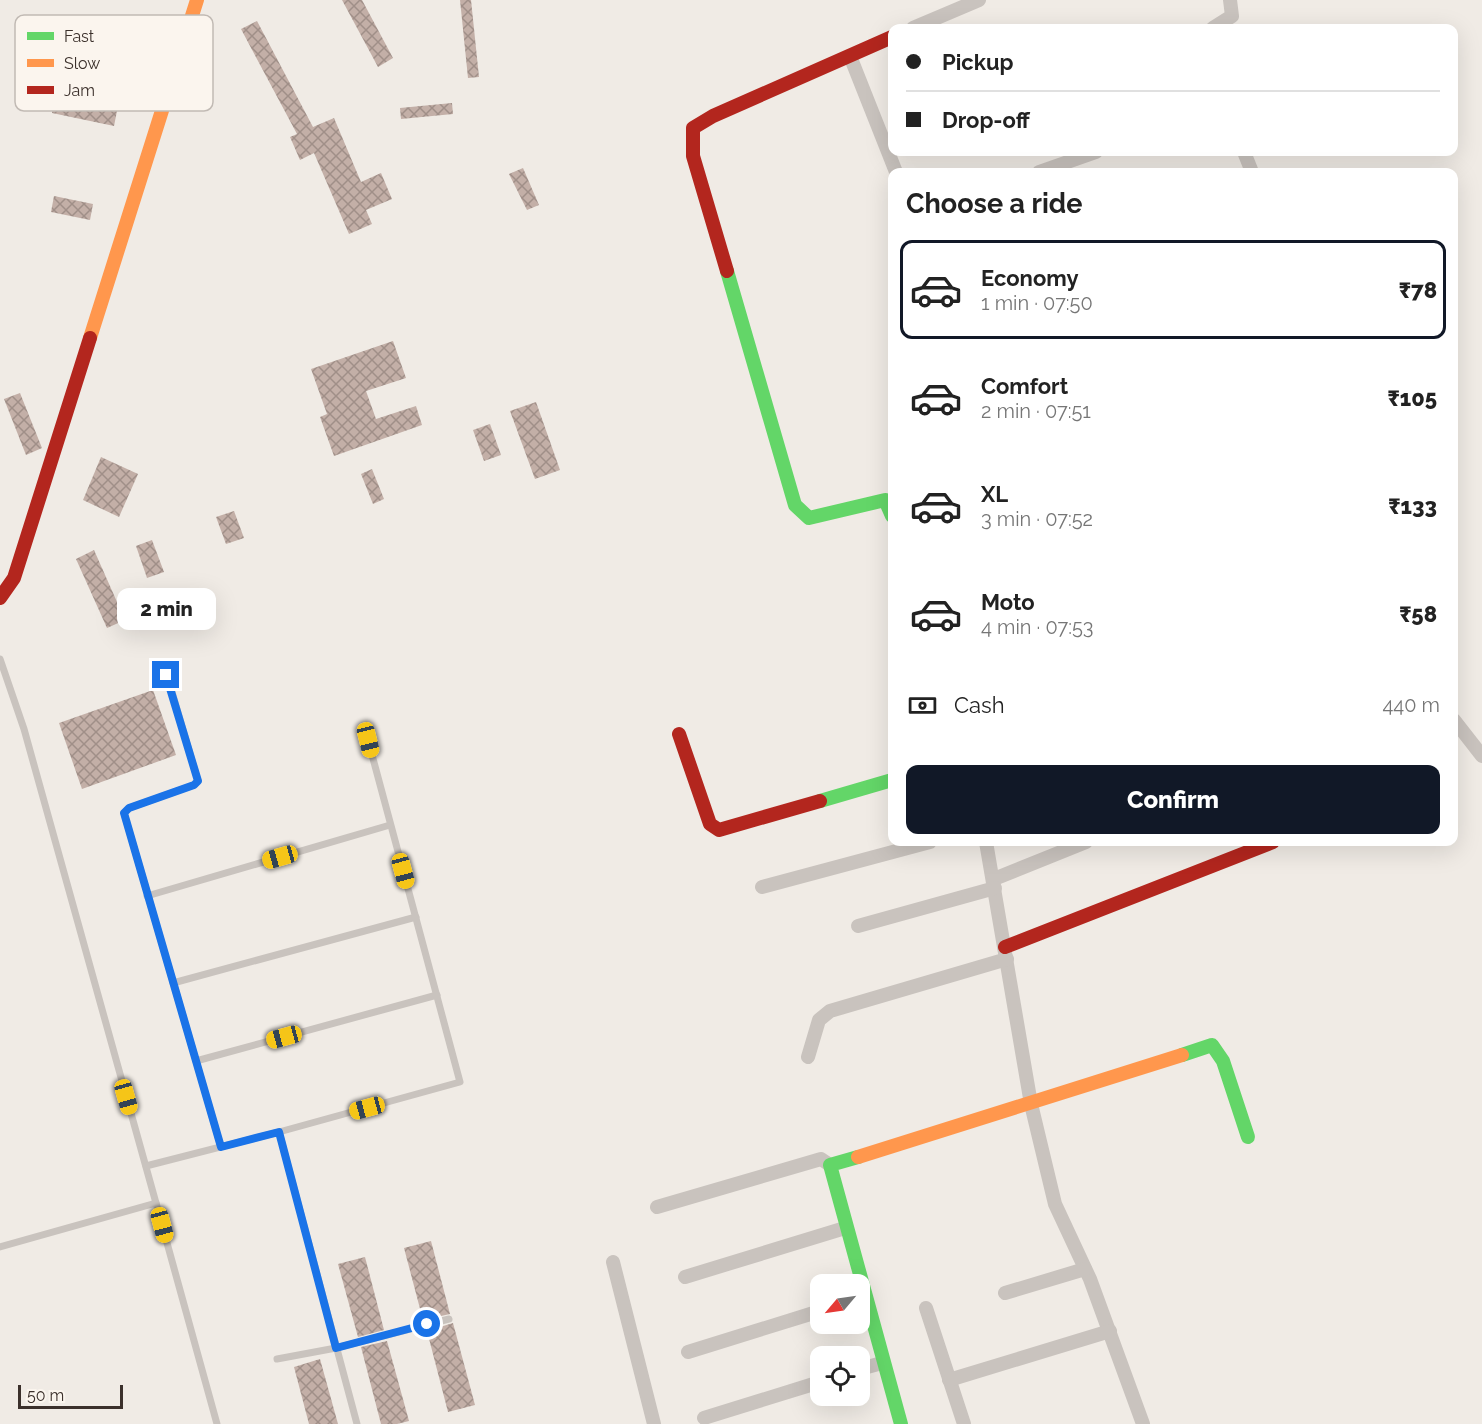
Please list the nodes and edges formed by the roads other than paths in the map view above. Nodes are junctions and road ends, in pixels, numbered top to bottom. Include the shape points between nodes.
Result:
1 (197, 0) edge
2 (979, 0) edge
3 (1230, 0) edge
4 (192, 15) edge
5 (922, 24) edge
6 (1219, 24) edge
7 (888, 39) edge
8 (850, 56) junction
9 (162, 111) edge
10 (888, 152) edge
11 (1085, 156) edge
12 (1050, 168) edge
13 (888, 507) edge
14 (0, 598) edge
15 (0, 658) edge
16 (166, 675) dead end
17 (1458, 725) edge
18 (679, 734) dead end
19 (368, 740) dead end
20 (1482, 756) edge
21 (888, 781) edge
22 (390, 825) junction
23 (915, 846) edge
24 (987, 846) edge
25 (1077, 846) edge
26 (1263, 846) edge
27 (995, 883) junction
28 (762, 887) dead end
29 (147, 896) junction
30 (416, 917) junction
31 (858, 926) dead end
32 (1006, 953) junction
33 (173, 983) junction
34 (438, 995) junction
35 (808, 1057) dead end
36 (196, 1061) junction
37 (1031, 1104) junction
38 (279, 1132) junction
39 (1248, 1137) dead end
40 (221, 1147) junction
41 (830, 1165) junction
42 (146, 1166) junction
43 (156, 1203) junction
44 (657, 1208) dead end
45 (845, 1228) junction
46 (0, 1247) edge
47 (613, 1262) dead end
48 (1084, 1269) junction
49 (856, 1274) edge
50 (685, 1277) dead end
51 (1005, 1293) dead end
52 (926, 1308) dead end
53 (810, 1314) edge
54 (449, 1319) dead end
55 (870, 1324) edge
56 (1110, 1331) junction
57 (336, 1348) junction
58 (688, 1352) dead end
59 (278, 1359) dead end
60 (882, 1363) junction
61 (870, 1367) edge
62 (949, 1380) junction
63 (810, 1385) edge
64 (704, 1418) dead end
65 (217, 1424) edge
66 (357, 1424) edge
67 (654, 1424) edge
68 (901, 1424) edge
69 (964, 1424) edge
70 (1143, 1424) edge

1 - 4 street
2 - 5 street
3 - 6 street via 1232,16
7 - 8 street
8 - 10 street
8 - 13 street via 693,128 693,156 795,505 809,518 885,500
9 - 14 street via 14,578
11 - 12 street
15 - 42 lane via 24,729
16 - 29 lane via 198,781 124,813
17 - 20 street
18 - 21 street via 710,824 719,830
19 - 22 lane
22 - 29 lane
22 - 30 lane
23 - 28 street
24 - 27 street
25 - 27 street
26 - 32 street
27 - 31 street
27 - 32 street
29 - 33 lane
30 - 33 lane
30 - 34 lane
32 - 35 street via 830,1011 819,1020
32 - 37 street
33 - 36 lane
34 - 36 lane
34 - 38 lane via 460,1082
36 - 40 lane
37 - 39 street via 1212,1045 1222,1060
37 - 41 street
37 - 48 street via 1055,1204
38 - 40 lane
38 - 57 lane
40 - 42 lane
41 - 44 street via 821,1159
41 - 45 street
42 - 43 lane
43 - 46 lane
43 - 65 lane
45 - 49 street
45 - 50 street
47 - 67 street
48 - 51 street
48 - 56 street
52 - 62 street
53 - 58 street
54 - 57 lane
55 - 60 street
56 - 62 street
56 - 70 street
57 - 59 lane
57 - 66 lane
60 - 61 street
60 - 68 street
62 - 69 street
63 - 64 street

